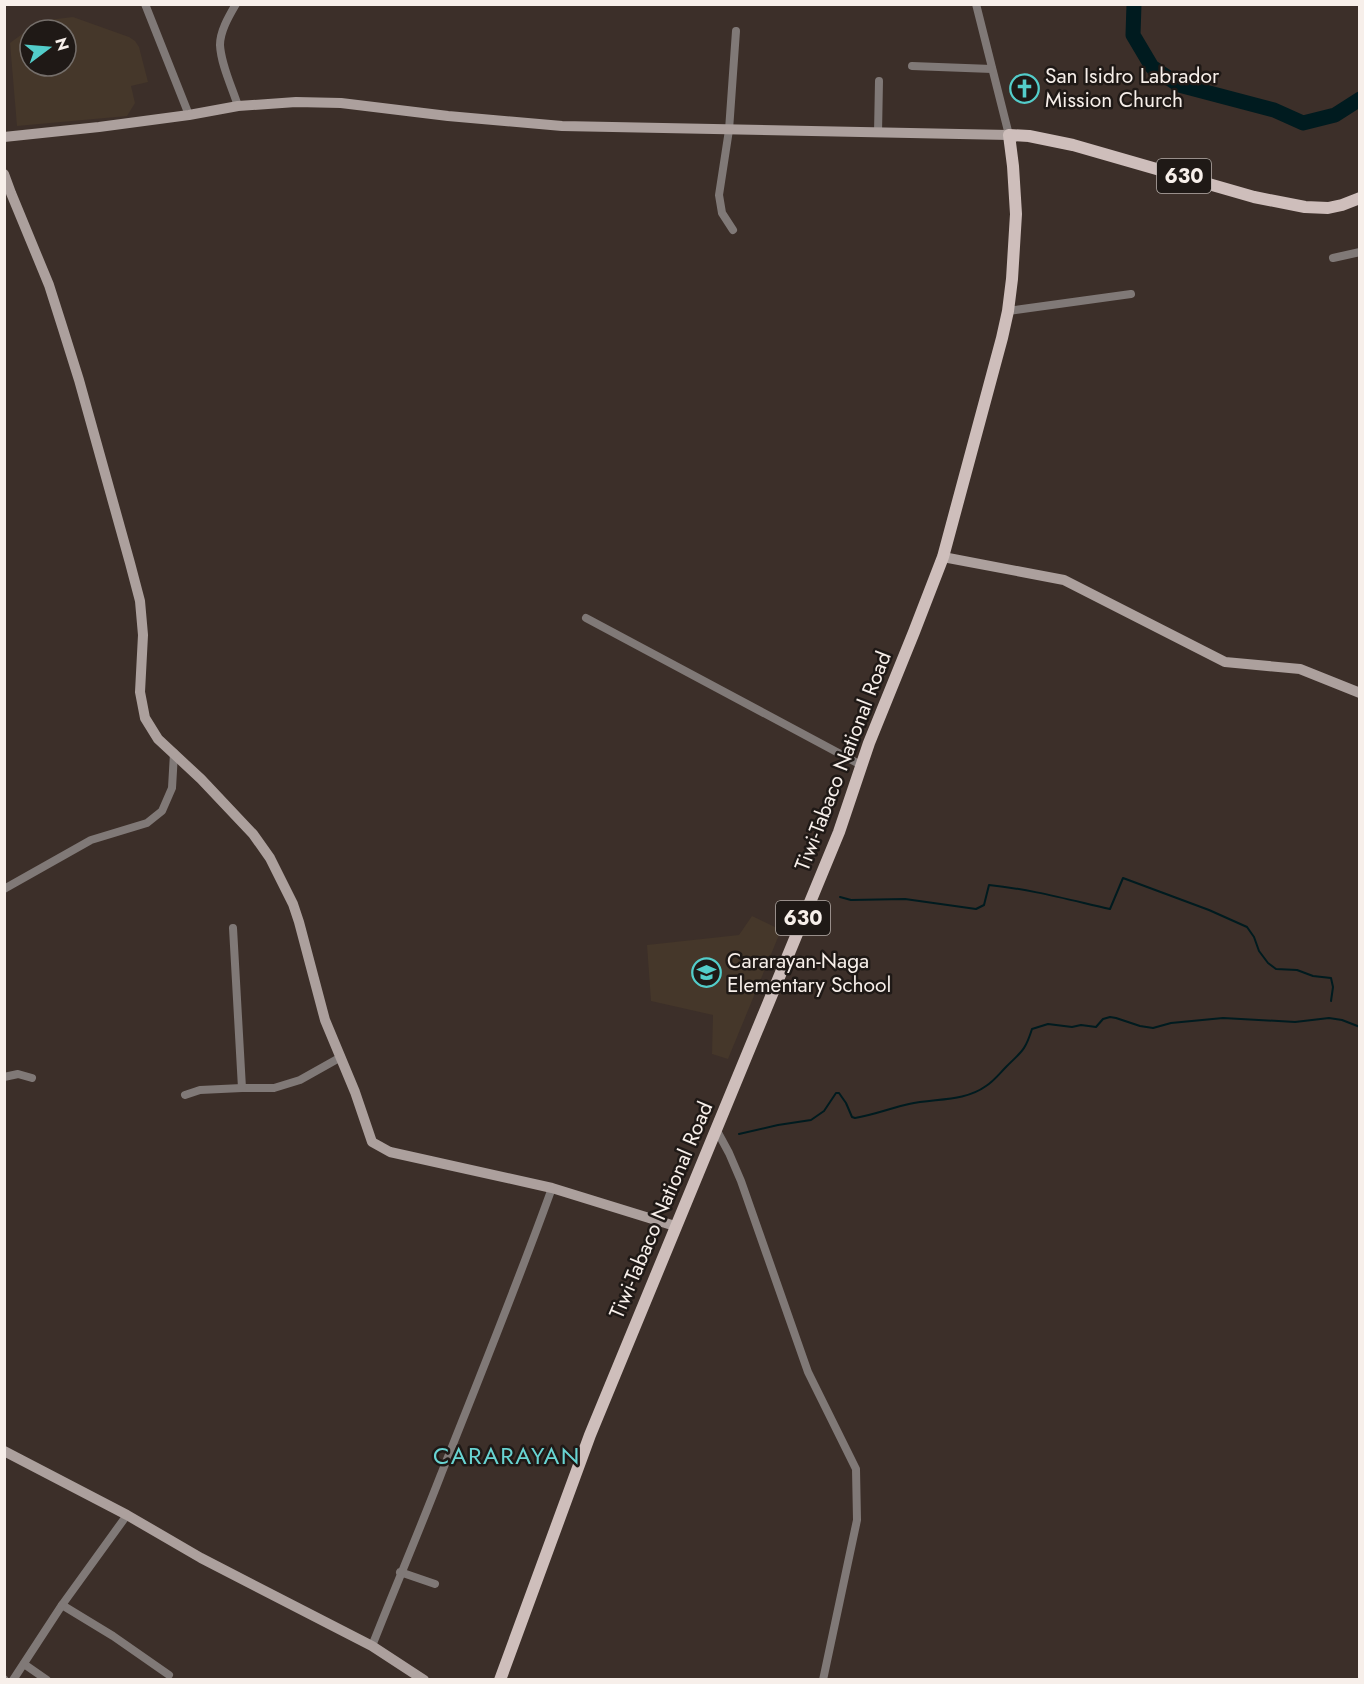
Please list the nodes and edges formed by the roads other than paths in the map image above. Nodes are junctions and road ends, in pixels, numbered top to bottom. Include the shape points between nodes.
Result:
1 (145, 4) edge
2 (236, 4) edge
3 (976, 4) edge
4 (736, 31) dead end
5 (912, 66) dead end
6 (992, 69) junction
7 (879, 81) dead end
8 (238, 106) junction
9 (189, 115) junction
10 (729, 130) junction
11 (878, 133) junction
12 (1009, 135) junction
13 (4, 137) edge
14 (4, 174) edge
15 (1359, 198) edge
16 (733, 230) dead end
17 (1359, 252) edge
18 (1333, 258) dead end
19 (1131, 294) dead end
20 (1008, 311) junction
21 (943, 557) junction
22 (586, 618) dead end
23 (1359, 693) edge
24 (174, 753) junction
25 (861, 765) junction
26 (4, 889) edge
27 (233, 928) dead end
28 (341, 1058) junction
29 (4, 1077) edge
30 (32, 1078) dead end
31 (242, 1088) junction
32 (185, 1095) dead end
33 (716, 1129) junction
34 (552, 1188) junction
35 (675, 1226) junction
36 (4, 1451) edge
37 (127, 1515) junction
38 (400, 1572) junction
39 (435, 1584) dead end
40 (62, 1605) junction
41 (372, 1646) junction
42 (24, 1664) junction
43 (169, 1676) dead end
44 (13, 1680) edge
45 (46, 1680) edge
46 (424, 1680) edge
47 (500, 1680) edge
48 (823, 1680) edge

1 - 9 street
2 - 8 street via 220,44
3 - 6 street
4 - 10 street
5 - 6 street
6 - 12 street
7 - 11 street
8 - 9 street
8 - 10 street via 341,103 562,126
9 - 13 street
10 - 11 street
10 - 16 street via 719,195 722,213
11 - 12 street
12 - 15 main road, 630 via 1073,145 1254,197 1305,207 1329,208
12 - 20 main road, Tiwi-Tabaco National Road / 630 via 1016,214
14 - 24 street via 63,329 140,601 140,692 145,718 158,739
17 - 18 street
19 - 20 street
20 - 21 main road, Tiwi-Tabaco National Road / 630
21 - 23 street via 1064,580 1225,662 1300,669
21 - 25 main road, Tiwi-Tabaco National Road / 630
22 - 25 street
24 - 26 street via 172,788 162,811 147,823 91,840
24 - 28 street via 253,834 270,858 293,904 325,1020
25 - 33 main road, Tiwi-Tabaco National Road / 630 via 838,832
27 - 31 street
28 - 31 street via 300,1080 274,1088
28 - 34 street via 372,1142 381,1148
29 - 30 street via 18,1074
31 - 32 street via 200,1090
33 - 35 main road, Tiwi-Tabaco National Road / 630
33 - 48 street via 741,1181 808,1371 856,1469 857,1520
34 - 35 street
34 - 38 street via 522,1272
35 - 47 main road, Tiwi-Tabaco National Road / 630 via 590,1435
36 - 37 street
37 - 40 street
37 - 41 street
38 - 39 street
38 - 41 street
40 - 42 street
40 - 43 street
41 - 46 street
42 - 44 street
42 - 45 street

